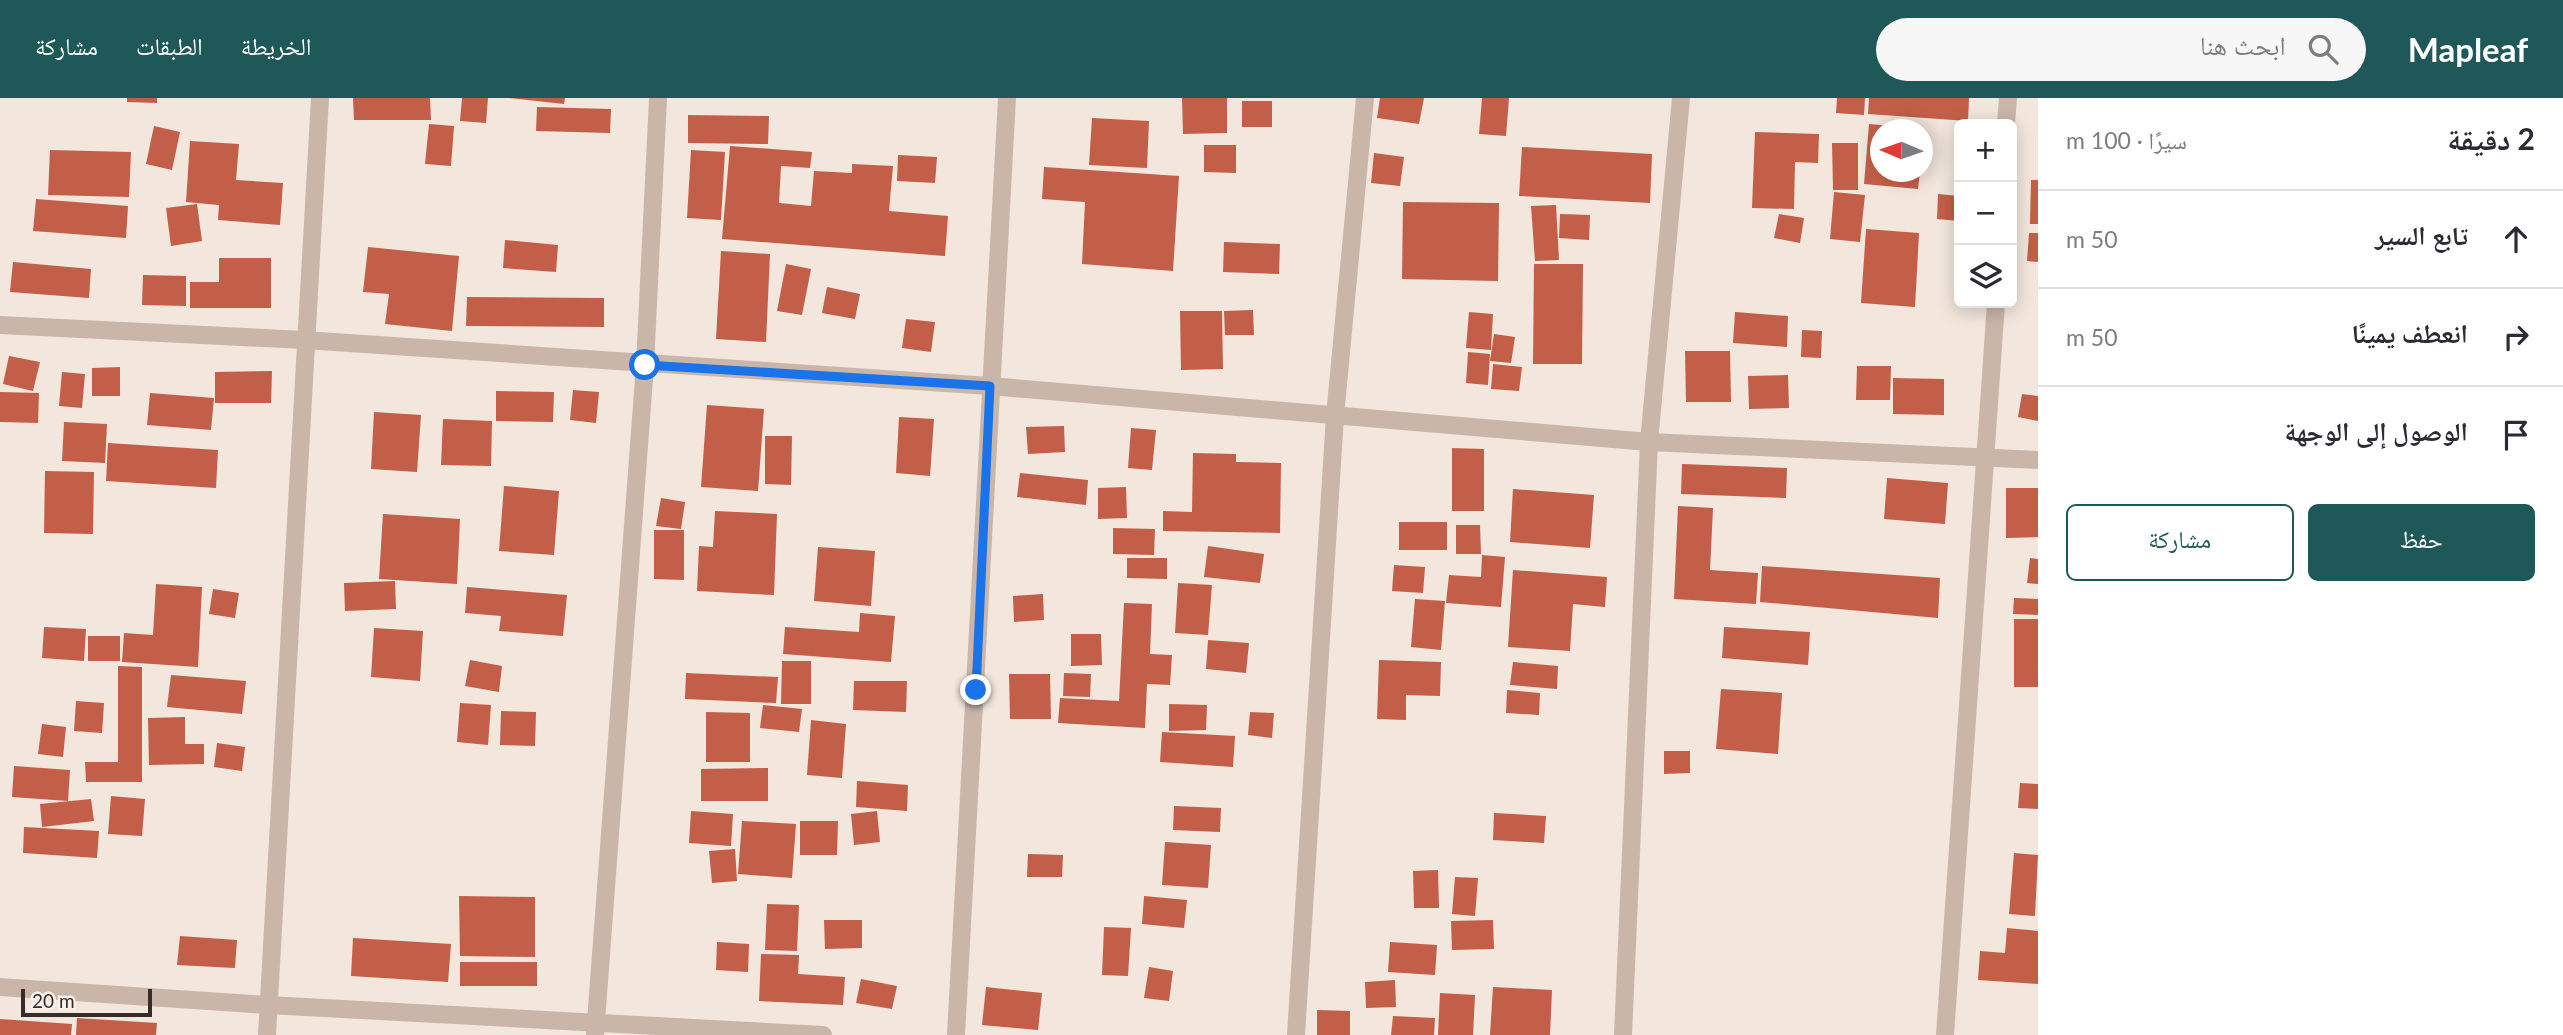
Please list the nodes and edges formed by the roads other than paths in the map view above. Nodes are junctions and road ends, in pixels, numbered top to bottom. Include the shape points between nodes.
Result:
1 (320, 98) edge
2 (658, 98) edge
3 (1007, 98) edge
4 (1365, 98) edge
5 (1681, 98) edge
6 (2008, 98) edge
7 (2006, 119) edge
8 (1996, 308) edge
9 (0, 325) edge
10 (304, 340) junction
11 (645, 365) junction
12 (990, 386) junction
13 (1335, 416) junction
14 (1648, 442) junction
15 (1987, 458) junction
16 (2038, 460) edge
17 (0, 987) edge
18 (268, 1005) junction
19 (595, 1028) edge
20 (267, 1035) edge
21 (823, 1035) edge
22 (956, 1035) edge
23 (1296, 1035) edge
24 (1623, 1035) edge
25 (1945, 1035) edge

1 - 10 street
2 - 11 street
3 - 12 street
4 - 13 street
5 - 14 street
6 - 7 street
8 - 15 street
9 - 10 street
10 - 11 street
10 - 18 street
11 - 12 street
11 - 19 street
12 - 13 street
12 - 22 street
13 - 14 street
13 - 23 street
14 - 15 street
14 - 24 street
15 - 16 street
15 - 25 street
17 - 18 street
18 - 19 street
18 - 20 street
19 - 21 street

